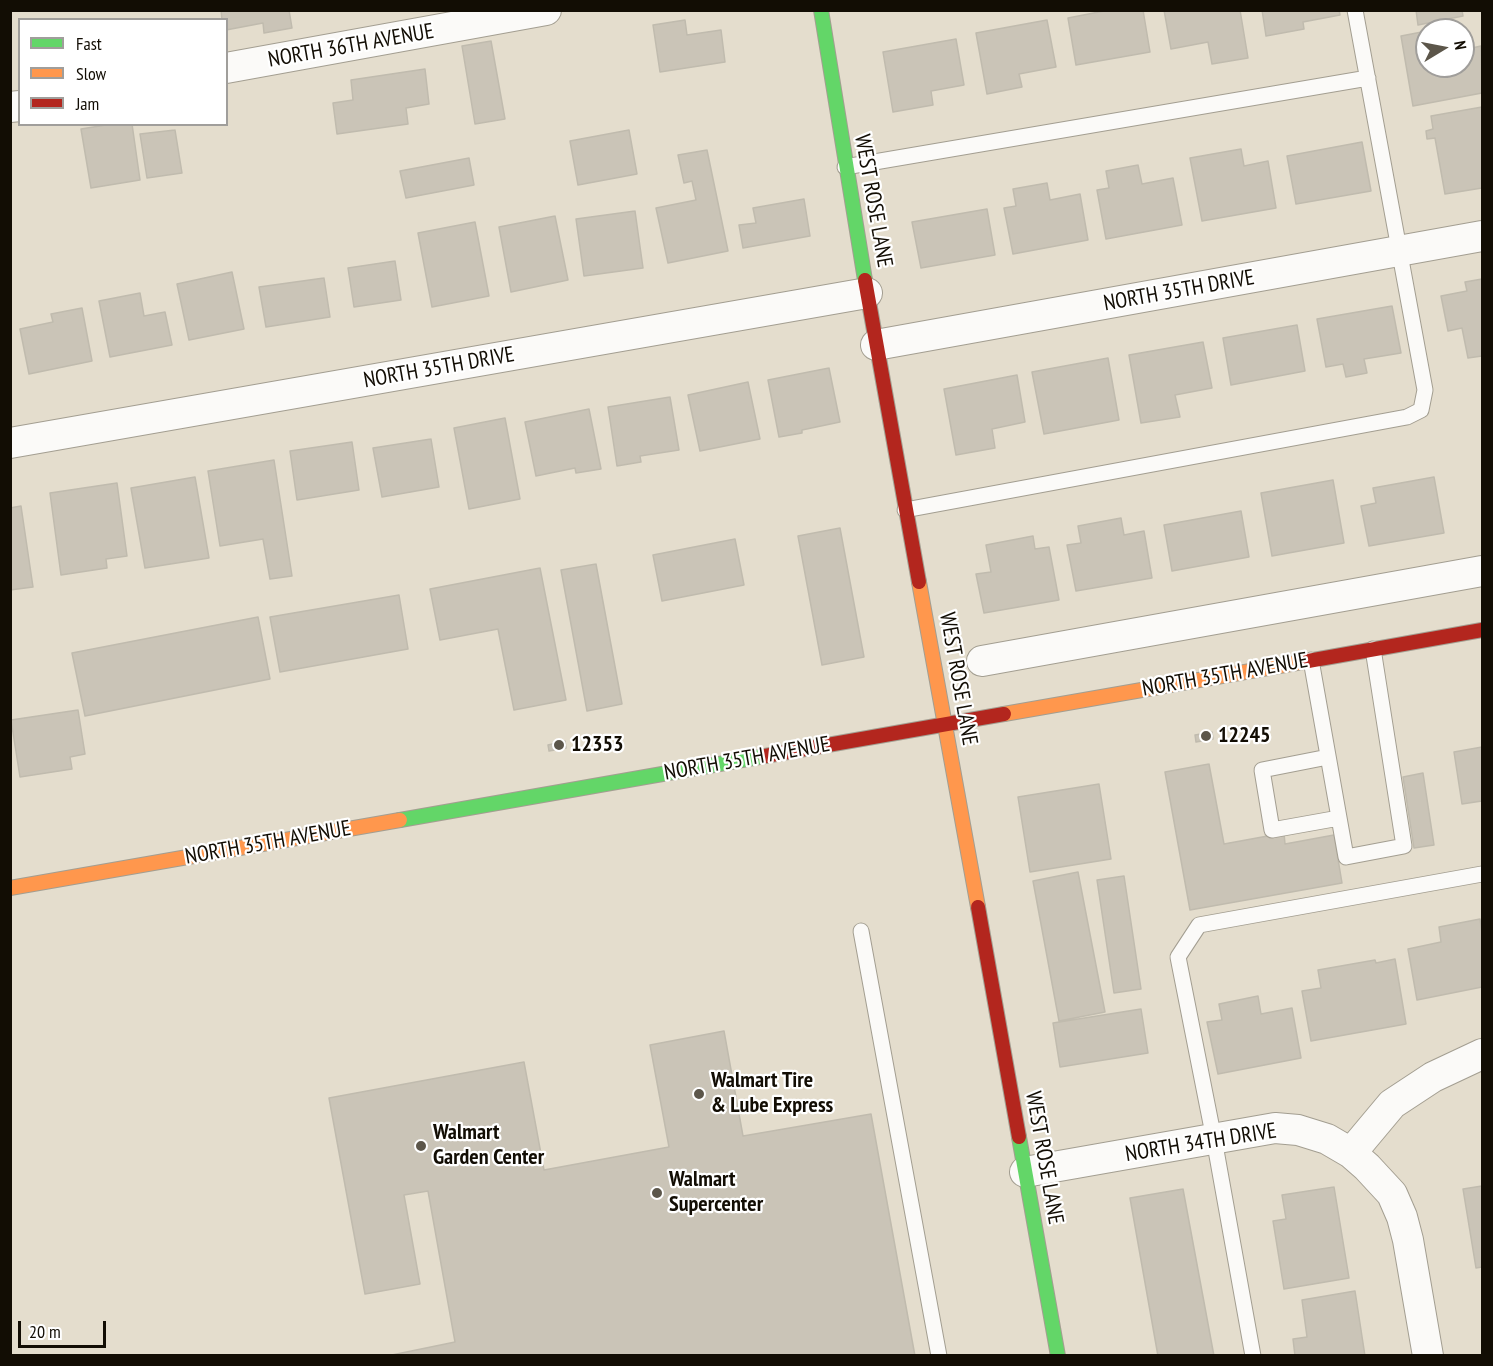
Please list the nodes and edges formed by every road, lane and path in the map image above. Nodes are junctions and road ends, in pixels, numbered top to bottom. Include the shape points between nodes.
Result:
1 (546, 10) edge
2 (821, 10) edge
3 (1355, 10) edge
4 (228, 68) edge
5 (1368, 78) junction
6 (845, 166) junction
7 (1482, 236) edge
8 (1399, 251) junction
9 (867, 293) junction
10 (876, 345) junction
11 (10, 443) edge
12 (905, 510) junction
13 (1482, 571) edge
14 (1482, 630) edge
15 (1373, 649) junction
16 (1311, 660) junction
17 (982, 661) dead end
18 (946, 724) junction
19 (1328, 757) junction
20 (1339, 818) junction
21 (1482, 874) edge
22 (10, 888) edge
23 (861, 931) dead end
24 (1482, 1054) edge
25 (1214, 1139) junction
26 (1351, 1153) junction
27 (1025, 1172) junction
28 (939, 1356) edge
29 (1058, 1356) edge
30 (1253, 1356) edge
31 (1428, 1356) edge

1 - 4 street, NORTH 36TH AVENUE
2 - 6 main road, WEST ROSE LANE
3 - 5 lane
5 - 6 lane
5 - 8 lane
6 - 9 main road, WEST ROSE LANE
7 - 8 street, NORTH 35TH DRIVE
8 - 10 street, NORTH 35TH DRIVE
8 - 12 lane via 1425,390 1421,410 1395,419
9 - 10 main road, WEST ROSE LANE
9 - 11 street, NORTH 35TH DRIVE
10 - 12 main road, WEST ROSE LANE
12 - 18 main road, WEST ROSE LANE
13 - 17 street
14 - 15 main road, NORTH 35TH AVENUE
15 - 16 main road, NORTH 35TH AVENUE
15 - 20 lane via 1404,846 1346,857
16 - 18 main road, NORTH 35TH AVENUE
16 - 19 lane
18 - 22 main road, NORTH 35TH AVENUE
18 - 27 main road, WEST ROSE LANE
19 - 20 lane
19 - 20 lane via 1262,770 1272,830
21 - 25 lane via 1199,925 1179,957
23 - 28 lane
24 - 26 street via 1433,1077 1392,1104
25 - 26 street, NORTH 34TH DRIVE via 1275,1128 1298,1130
25 - 27 street, NORTH 34TH DRIVE
25 - 30 lane
26 - 31 street, NORTH 34TH DRIVE via 1392,1194 1402,1217
27 - 29 main road, WEST ROSE LANE

